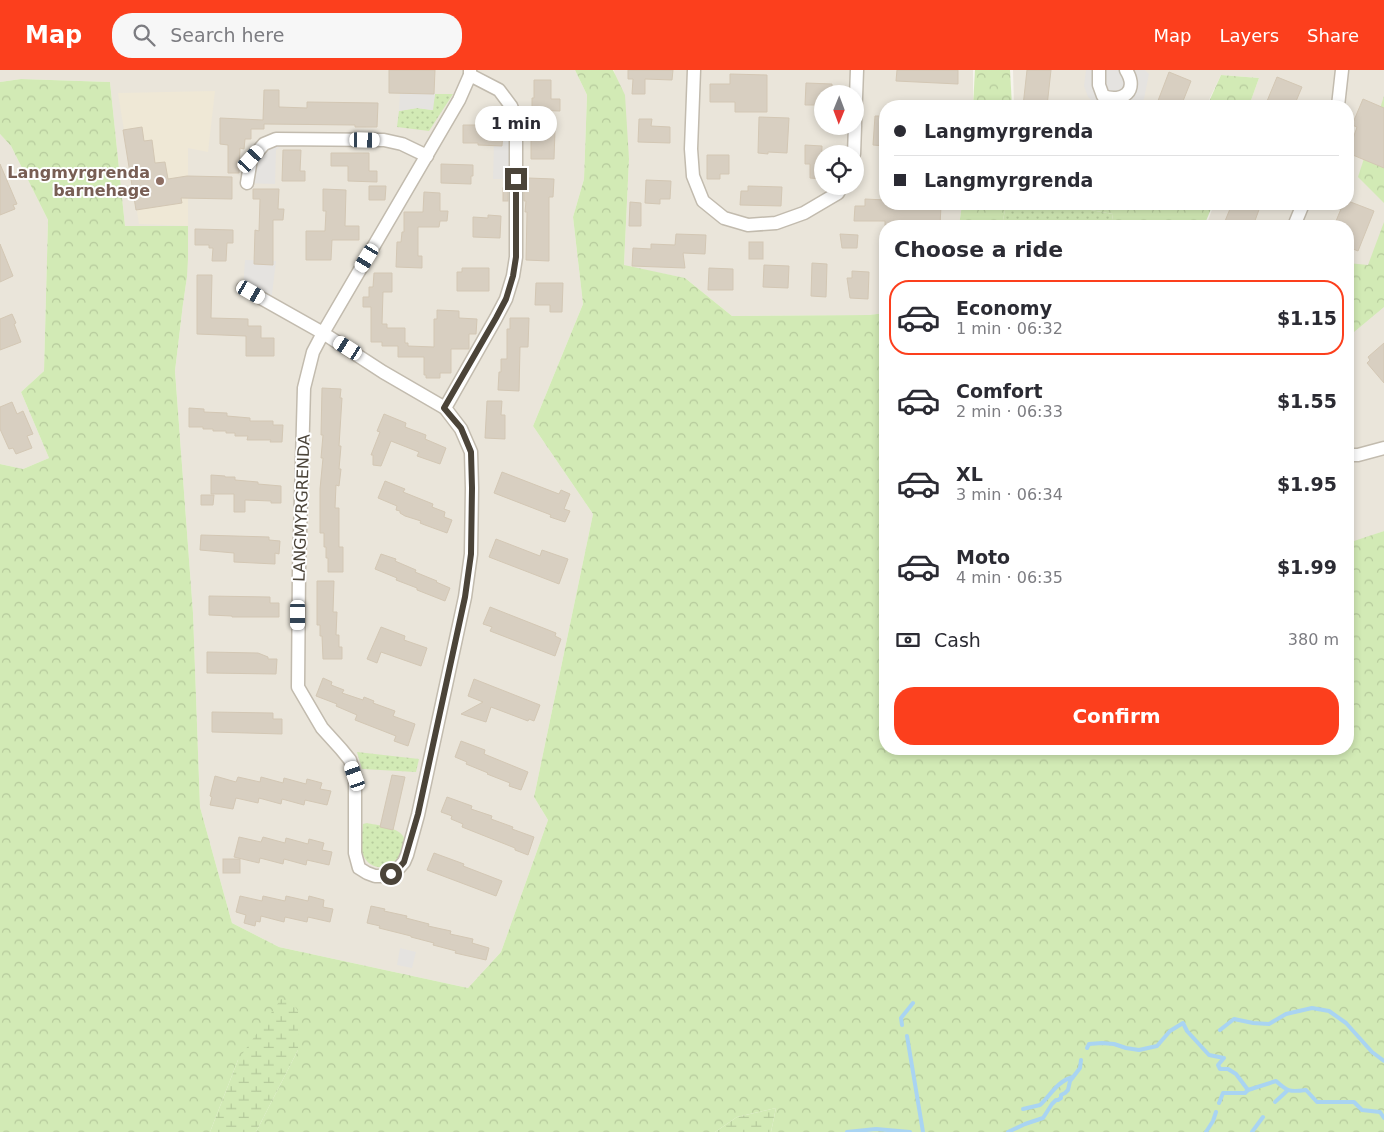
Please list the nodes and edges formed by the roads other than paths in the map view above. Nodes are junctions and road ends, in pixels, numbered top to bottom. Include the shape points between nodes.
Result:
1 (694, 70) edge
2 (857, 70) edge
3 (1099, 70) edge
4 (1126, 70) edge
5 (1342, 70) edge
6 (470, 72) edge
7 (856, 85) edge
8 (1339, 100) edge
9 (427, 156) junction
10 (246, 183) dead end
11 (835, 195) edge
12 (243, 288) dead end
13 (322, 332) junction
14 (444, 408) junction
15 (1384, 448) edge
16 (1354, 455) edge

1 - 11 street via 692,176 703,201 724,218 748,226 776,223 804,213
2 - 7 street
3 - 4 street via 1103,96 1112,99 1123,97 1129,91 1131,82
5 - 8 street
6 - 9 street, LANGMYRGRENDA via 460,100
6 - 14 street, LANGMYRGRENDA via 499,90 511,106 516,120 516,257 506,299
9 - 10 street via 402,144 384,140 276,139 264,144 251,159
9 - 13 street, LANGMYRGRENDA
12 - 13 street, LANGMYRGRENDA
13 - 14 street, LANGMYRGRENDA
13 - 14 street, LANGMYRGRENDA via 304,388 298,688 322,728 350,760 355,776 355,854 360,868 374,876 385,876 397,870 407,855 465,597 471,554 471,452 461,428
15 - 16 street

